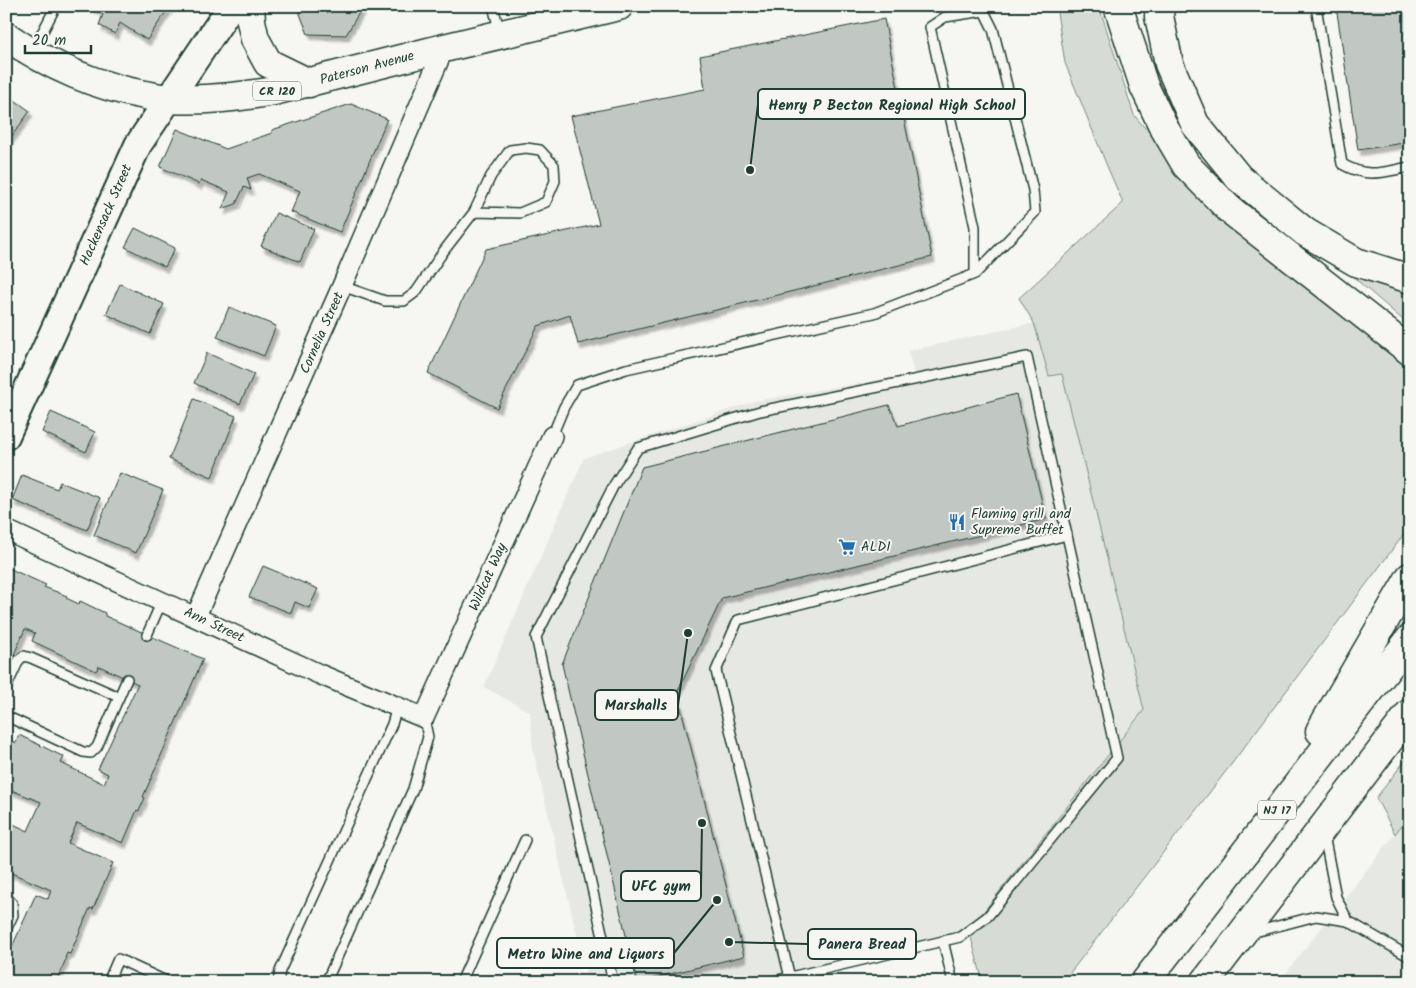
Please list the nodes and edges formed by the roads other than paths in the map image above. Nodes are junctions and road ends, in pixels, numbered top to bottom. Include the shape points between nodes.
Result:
1 (56, 6) edge
2 (230, 6) edge
3 (250, 6) edge
4 (493, 6) edge
5 (619, 6) edge
6 (1118, 6) edge
7 (1160, 6) edge
8 (1316, 6) edge
9 (500, 34) junction
10 (6, 36) edge
11 (444, 48) junction
12 (28, 51) junction
13 (309, 83) junction
14 (170, 100) junction
15 (1410, 167) edge
16 (474, 212) junction
17 (975, 274) junction
18 (1410, 279) edge
19 (342, 286) junction
20 (1410, 351) edge
21 (6, 436) edge
22 (552, 436) joint
23 (6, 530) edge
24 (1067, 535) junction
25 (1410, 577) edge
26 (162, 601) junction
27 (196, 616) junction
28 (147, 635) dead end
29 (1410, 639) edge
30 (127, 678) dead end
31 (6, 688) edge
32 (119, 697) junction
33 (397, 707) junction
34 (1410, 713) edge
35 (6, 716) edge
36 (424, 718) junction
37 (1265, 826) junction
38 (1322, 828) junction
39 (524, 840) dead end
40 (6, 897) edge
41 (1348, 921) junction
42 (6, 930) edge
43 (1241, 936) junction
44 (943, 941) junction
45 (1410, 957) edge
46 (791, 979) edge
47 (108, 982) edge
48 (168, 982) edge
49 (278, 982) edge
50 (326, 982) edge
51 (461, 982) edge
52 (613, 982) edge
53 (769, 982) edge
54 (953, 982) edge
55 (1146, 982) edge
56 (1205, 982) edge

1 - 12 lane
2 - 14 main road, Hackensack Street
3 - 13 main road via 255,39 268,63
4 - 9 lane
5 - 9 main road, Paterson Avenue / CR 120
6 - 20 main road via 1144,86 1186,164 1229,209
7 - 18 main road via 1159,16 1169,64 1195,124 1239,178 1305,232 1356,262
8 - 15 lane via 1342,164 1367,174
9 - 11 main road, Paterson Avenue / CR 120
10 - 12 main road, Paterson Avenue / CR 120
11 - 13 main road, Paterson Avenue / CR 120
11 - 19 street, Cornelia Street
12 - 14 main road, Paterson Avenue / CR 120 via 86,80
13 - 14 main road, Paterson Avenue / CR 120 via 245,96
14 - 21 main road, Hackensack Street via 138,145
16 - 16 lane via 491,176 510,150 540,150 554,164 555,181 546,202 520,213
16 - 19 lane via 416,292 404,301 385,301
17 - 17 lane via 975,227 930,27 945,17 984,11 993,29 1035,212
17 - 22 lane via 874,313 626,369 577,385
19 - 27 street, Cornelia Street
22 - 36 street, Wildcat Way
23 - 26 street, Ann Street
24 - 44 lane via 1117,758 988,916 960,937
24 - 46 lane via 738,620 716,671
24 - 52 lane via 1027,357 760,410 638,448 614,485 536,637
25 - 37 main road
26 - 27 street, Ann Street
26 - 28 lane
27 - 33 street, Ann Street
29 - 37 main road, NJ 17
30 - 32 lane
31 - 32 lane via 24,656
32 - 35 lane via 97,747 91,753
33 - 36 street, Ann Street
33 - 49 lane via 280,971
34 - 38 main road
36 - 50 lane via 428,737 413,789
37 - 55 main road, NJ 17
38 - 41 lane via 1336,897
38 - 43 main road
39 - 51 lane
40 - 42 lane via 12,903 13,915
41 - 43 lane via 1316,916
41 - 45 lane
43 - 56 main road
44 - 46 lane
44 - 54 lane
46 - 53 lane
47 - 48 lane via 118,959

